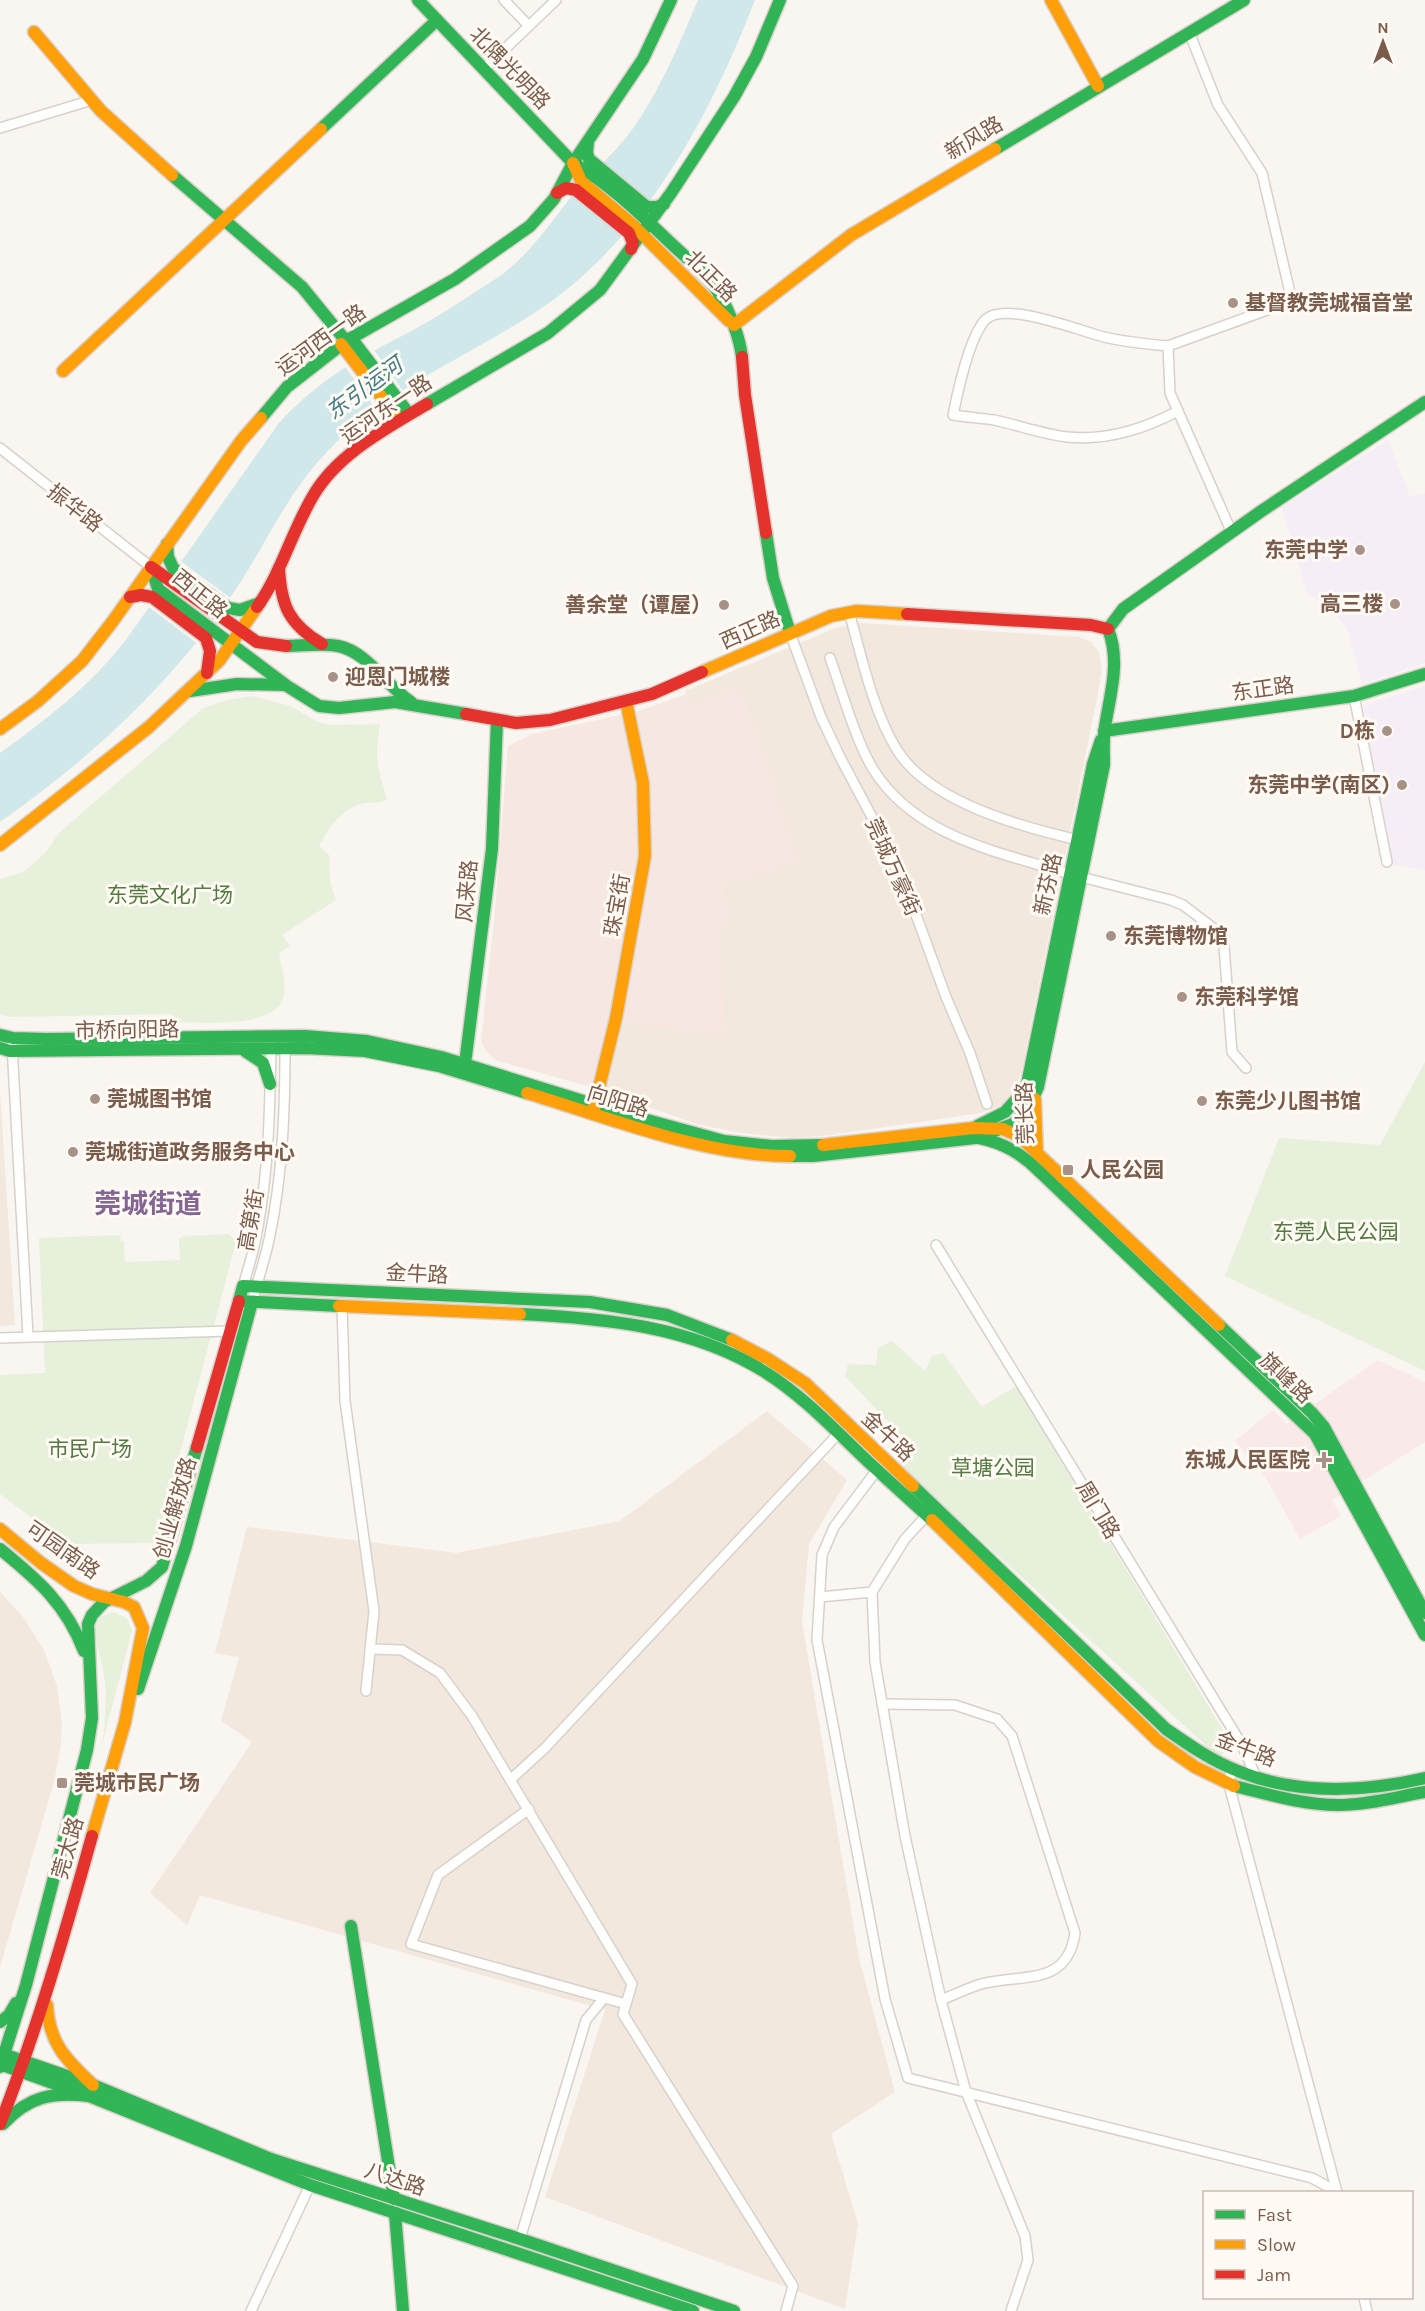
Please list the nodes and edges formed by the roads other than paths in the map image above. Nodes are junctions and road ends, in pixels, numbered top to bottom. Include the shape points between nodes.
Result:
1 (418, 0) edge
2 (504, 0) edge
3 (556, 0) edge
4 (671, 0) edge
5 (780, 0) edge
6 (1051, 0) edge
7 (1244, 0) edge
8 (437, 20) junction
9 (529, 26) junction
10 (34, 32) dead end
11 (1189, 32) junction
12 (484, 69) junction
13 (1098, 86) junction
14 (92, 100) junction
15 (0, 128) edge
16 (588, 142) junction
17 (573, 163) junction
18 (585, 177) junction
19 (557, 193) junction
20 (646, 215) junction
21 (223, 221) junction
22 (635, 231) junction
23 (734, 325) junction
24 (348, 344) junction
25 (1168, 346) junction
26 (63, 371) dead end
27 (1425, 402) edge
28 (1178, 411) junction
29 (404, 417) junction
30 (0, 448) edge
31 (1232, 533) junction
32 (167, 544) junction
33 (151, 567) junction
34 (279, 567) junction
35 (170, 572) junction
36 (155, 593) junction
37 (130, 597) junction
38 (260, 603) junction
39 (849, 612) junction
40 (225, 613) junction
41 (1108, 629) junction
42 (241, 631) junction
43 (790, 633) junction
44 (209, 634) junction
45 (232, 644) junction
46 (323, 645) junction
47 (830, 658) dead end
48 (207, 673) junction
49 (1425, 675) edge
50 (287, 686) junction
51 (189, 692) junction
52 (1354, 696) junction
53 (626, 701) junction
54 (415, 705) junction
55 (497, 720) junction
56 (0, 729) edge
57 (1104, 730) junction
58 (1083, 840) junction
59 (0, 844) edge
60 (1387, 862) dead end
61 (1075, 876) junction
62 (0, 1035) edge
63 (13, 1038) junction
64 (271, 1042) junction
65 (285, 1042) junction
66 (250, 1044) junction
67 (1040, 1047) junction
68 (5, 1049) edge
69 (465, 1064) junction
70 (1042, 1065) junction
71 (1246, 1068) dead end
72 (270, 1084) junction
73 (1035, 1094) junction
74 (987, 1104) dead end
75 (594, 1109) junction
76 (1003, 1129) junction
77 (974, 1133) junction
78 (1036, 1151) junction
79 (1054, 1169) junction
80 (1040, 1172) junction
81 (1066, 1191) junction
82 (936, 1245) dead end
83 (249, 1287) junction
84 (239, 1301) junction
85 (252, 1302) junction
86 (342, 1306) junction
87 (230, 1331) junction
88 (28, 1336) junction
89 (0, 1338) edge
90 (838, 1434) junction
91 (877, 1470) junction
92 (927, 1515) junction
93 (0, 1528) edge
94 (0, 1549) edge
95 (74, 1586) junction
96 (123, 1591) junction
97 (872, 1592) junction
98 (820, 1597) junction
99 (106, 1599) junction
100 (1425, 1613) edge
101 (1425, 1635) edge
102 (370, 1649) junction
103 (88, 1664) junction
104 (366, 1692) dead end
105 (882, 1704) junction
106 (125, 1722) junction
107 (1231, 1768) junction
108 (1256, 1777) junction
109 (1425, 1778) edge
110 (511, 1779) junction
111 (1229, 1785) junction
112 (1425, 1792) edge
113 (529, 1809) junction
114 (351, 1926) dead end
115 (26, 1986) junction
116 (47, 1994) junction
117 (604, 1998) junction
118 (941, 2000) junction
119 (626, 2004) junction
120 (0, 2022) edge
121 (1, 2061) edge
122 (23, 2066) junction
123 (91, 2091) junction
124 (966, 2092) junction
125 (0, 2126) edge
126 (310, 2185) junction
127 (1334, 2191) edge
128 (1336, 2191) edge
129 (394, 2199) junction
130 (395, 2213) junction
131 (520, 2239) junction
132 (251, 2311) edge
133 (403, 2311) edge
134 (693, 2311) edge
135 (734, 2311) edge
136 (786, 2311) edge
137 (1011, 2311) edge

1 - 8 main road, 北隅光明路
2 - 9 street
3 - 9 street
4 - 16 main road, 运河西一路 via 642,59
5 - 20 main road, 运河东一路 via 734,97 664,204
6 - 13 main road
7 - 11 main road, 新风路
8 - 12 main road, 北隅光明路
8 - 21 main road
9 - 12 street
10 - 14 main road
11 - 13 main road, 新风路
11 - 25 street via 1218,105 1262,173 1292,301
12 - 17 main road, 北隅光明路
13 - 23 main road, 新风路 via 851,235
14 - 15 street
14 - 21 main road
16 - 17 main road, 运河西一路
16 - 18 main road
17 - 18 main road, 北隅光明路
17 - 19 main road, 运河西一路
18 - 19 main road
18 - 20 main road, 北正路
18 - 22 main road, 北正路
19 - 24 main road, 运河西一路 via 530,226 496,251
20 - 22 main road, 运河东一路
20 - 23 main road, 北正路 via 717,290
21 - 24 main road via 302,287
21 - 26 main road
22 - 23 main road, 北正路
22 - 29 main road, 运河东一路 via 631,249 600,290 572,315
23 - 43 main road via 773,578
24 - 29 main road
24 - 32 main road, 运河西一路 via 287,387 264,412
25 - 28 street via 1170,393
25 - 28 street via 1105,337 1028,316 995,314 977,330 953,415 1067,437 1129,432
27 - 31 main road
28 - 31 street
29 - 34 main road, 运河东一路 via 329,474 313,495
30 - 33 street, 振华路
31 - 41 main road via 1123,609
32 - 33 main road, 运河西一路
32 - 35 main road
33 - 35 main road, 西正路
33 - 36 main road, 西正路
33 - 37 main road, 运河西一路
34 - 38 main road, 运河东一路
34 - 46 main road via 281,598 288,615 301,632
35 - 40 main road, 西正路
36 - 37 main road
36 - 44 main road, 西正路
37 - 56 main road, 运河西一路 via 82,661
38 - 40 main road
38 - 42 main road, 运河东一路
39 - 41 main road, 西正路
39 - 43 main road, 西正路
39 - 58 street via 876,704 898,750 913,768 960,800 1040,830
40 - 42 main road, 西正路
41 - 57 main road, 新芬路 via 1114,640 1115,657
42 - 45 main road, 运河东一路
42 - 46 main road, 西正路 via 264,645
43 - 53 main road, 西正路 via 674,685
43 - 74 street, 莞城万豪街 via 820,717 882,836 914,912
44 - 45 main road, 西正路
44 - 48 main road
45 - 48 main road, 运河东一路
45 - 50 main road, 西正路
46 - 54 main road, 西正路 via 352,651
47 - 61 street via 872,768 901,804 926,822 963,840
48 - 51 main road, 运河东一路
49 - 52 main road, 东正路
50 - 51 main road via 244,683
50 - 54 main road, 西正路 via 327,708 381,702
51 - 59 main road, 运河东一路 via 125,748
52 - 57 main road, 东正路
52 - 60 street
53 - 55 main road, 西正路 via 535,723
53 - 75 main road, 珠宝街 via 643,783 645,856 616,1018
54 - 55 main road, 西正路
55 - 69 main road, 风来路 via 485,919
57 - 58 main road, 新芬路 via 1104,765
58 - 61 main road, 新芬路
61 - 67 main road, 新芬路
61 - 71 street via 1171,900 1212,927 1224,946 1232,1052
62 - 63 main road, 市桥向阳路
63 - 66 main road, 市桥向阳路
63 - 68 street
64 - 65 main road, 向阳路
64 - 66 main road, 向阳路
64 - 72 street, 高第街
65 - 69 main road, 向阳路 via 367,1041
65 - 75 main road, 向阳路 via 365,1051 440,1066
65 - 83 street, 高第街 via 284,1128 270,1235
66 - 68 main road, 市桥向阳路
66 - 72 main road via 267,1069
67 - 70 main road
67 - 73 main road
67 - 77 main road via 1020,1098
68 - 88 street
69 - 75 main road, 向阳路
70 - 73 main road
70 - 79 main road, 莞长路 via 1045,1149
72 - 83 street, 高第街 via 260,1217
73 - 76 main road via 1027,1112
73 - 78 main road
75 - 77 main road, 向阳路 via 722,1150 772,1156 813,1156
76 - 77 main road
76 - 78 main road via 1019,1136
77 - 80 main road via 1011,1147
78 - 79 main road
78 - 80 main road
79 - 81 main road, 莞长路
80 - 81 main road via 1048,1182
81 - 100 main road, 旗峰路 via 1324,1427
81 - 101 main road, 旗峰路 via 1315,1434
82 - 108 street, 周门路 via 1242,1745
83 - 84 main road, 高第街
83 - 85 street, 高第街
83 - 107 main road, 金牛路 via 590,1302 683,1320 736,1341 770,1358 805,1383 1166,1729
84 - 85 main road
84 - 87 main road, 创业解放路
85 - 86 main road
85 - 106 main road, 创业解放路 via 165,1611
86 - 90 main road via 589,1317 645,1326 733,1355 765,1372
86 - 102 street via 345,1401 374,1611
87 - 88 street
87 - 96 main road, 创业解放路 via 162,1567 145,1581
88 - 89 street
90 - 91 main road
90 - 110 street via 545,1748
91 - 92 main road
91 - 98 street via 834,1527 822,1555
92 - 97 street via 905,1539
92 - 111 main road via 1158,1741
93 - 95 main road, 可园南路
94 - 103 main road, 可园南路 via 40,1580 65,1609 77,1629
95 - 96 main road
95 - 99 main road, 可园南路
96 - 99 main road, 创业解放路
97 - 98 street
97 - 105 street via 875,1662
98 - 124 street via 817,1640 885,1999 908,2078
99 - 103 main road via 88,1624
99 - 106 main road, 莞太路 via 134,1607 142,1628
102 - 104 street
102 - 110 street via 402,1650 440,1672
103 - 115 main road, 莞太路 via 92,1718 87,1750
105 - 118 street via 904,1836
105 - 118 street via 955,1705 997,1719 1012,1736 1075,1933 1068,1957 1048,1973 981,1984
106 - 116 main road, 莞太路
107 - 108 main road, 金牛路
107 - 111 street
108 - 109 main road, 金牛路 via 1337,1790
110 - 113 street
111 - 112 main road via 1337,1805
111 - 128 street
113 - 117 street via 438,1875 411,1944
113 - 119 street via 632,1984
114 - 129 main road
115 - 120 main road via 9,2015
115 - 121 main road, 莞太路
116 - 122 main road, 莞太路
116 - 123 main road via 51,2037
117 - 119 street
117 - 131 street via 586,2020
118 - 124 street
119 - 136 street via 622,2014 793,2286
121 - 122 main road, 八达路
122 - 123 main road, 八达路
122 - 125 main road, 莞太路
123 - 125 main road via 33,2100
123 - 126 main road, 八达路
123 - 129 main road, 八达路 via 271,2159
124 - 127 street via 1311,2178
124 - 137 street via 1025,2236 1028,2260
126 - 130 main road, 八达路
126 - 132 street
129 - 131 main road, 八达路
130 - 133 main road
130 - 134 main road, 八达路
131 - 135 main road, 八达路

